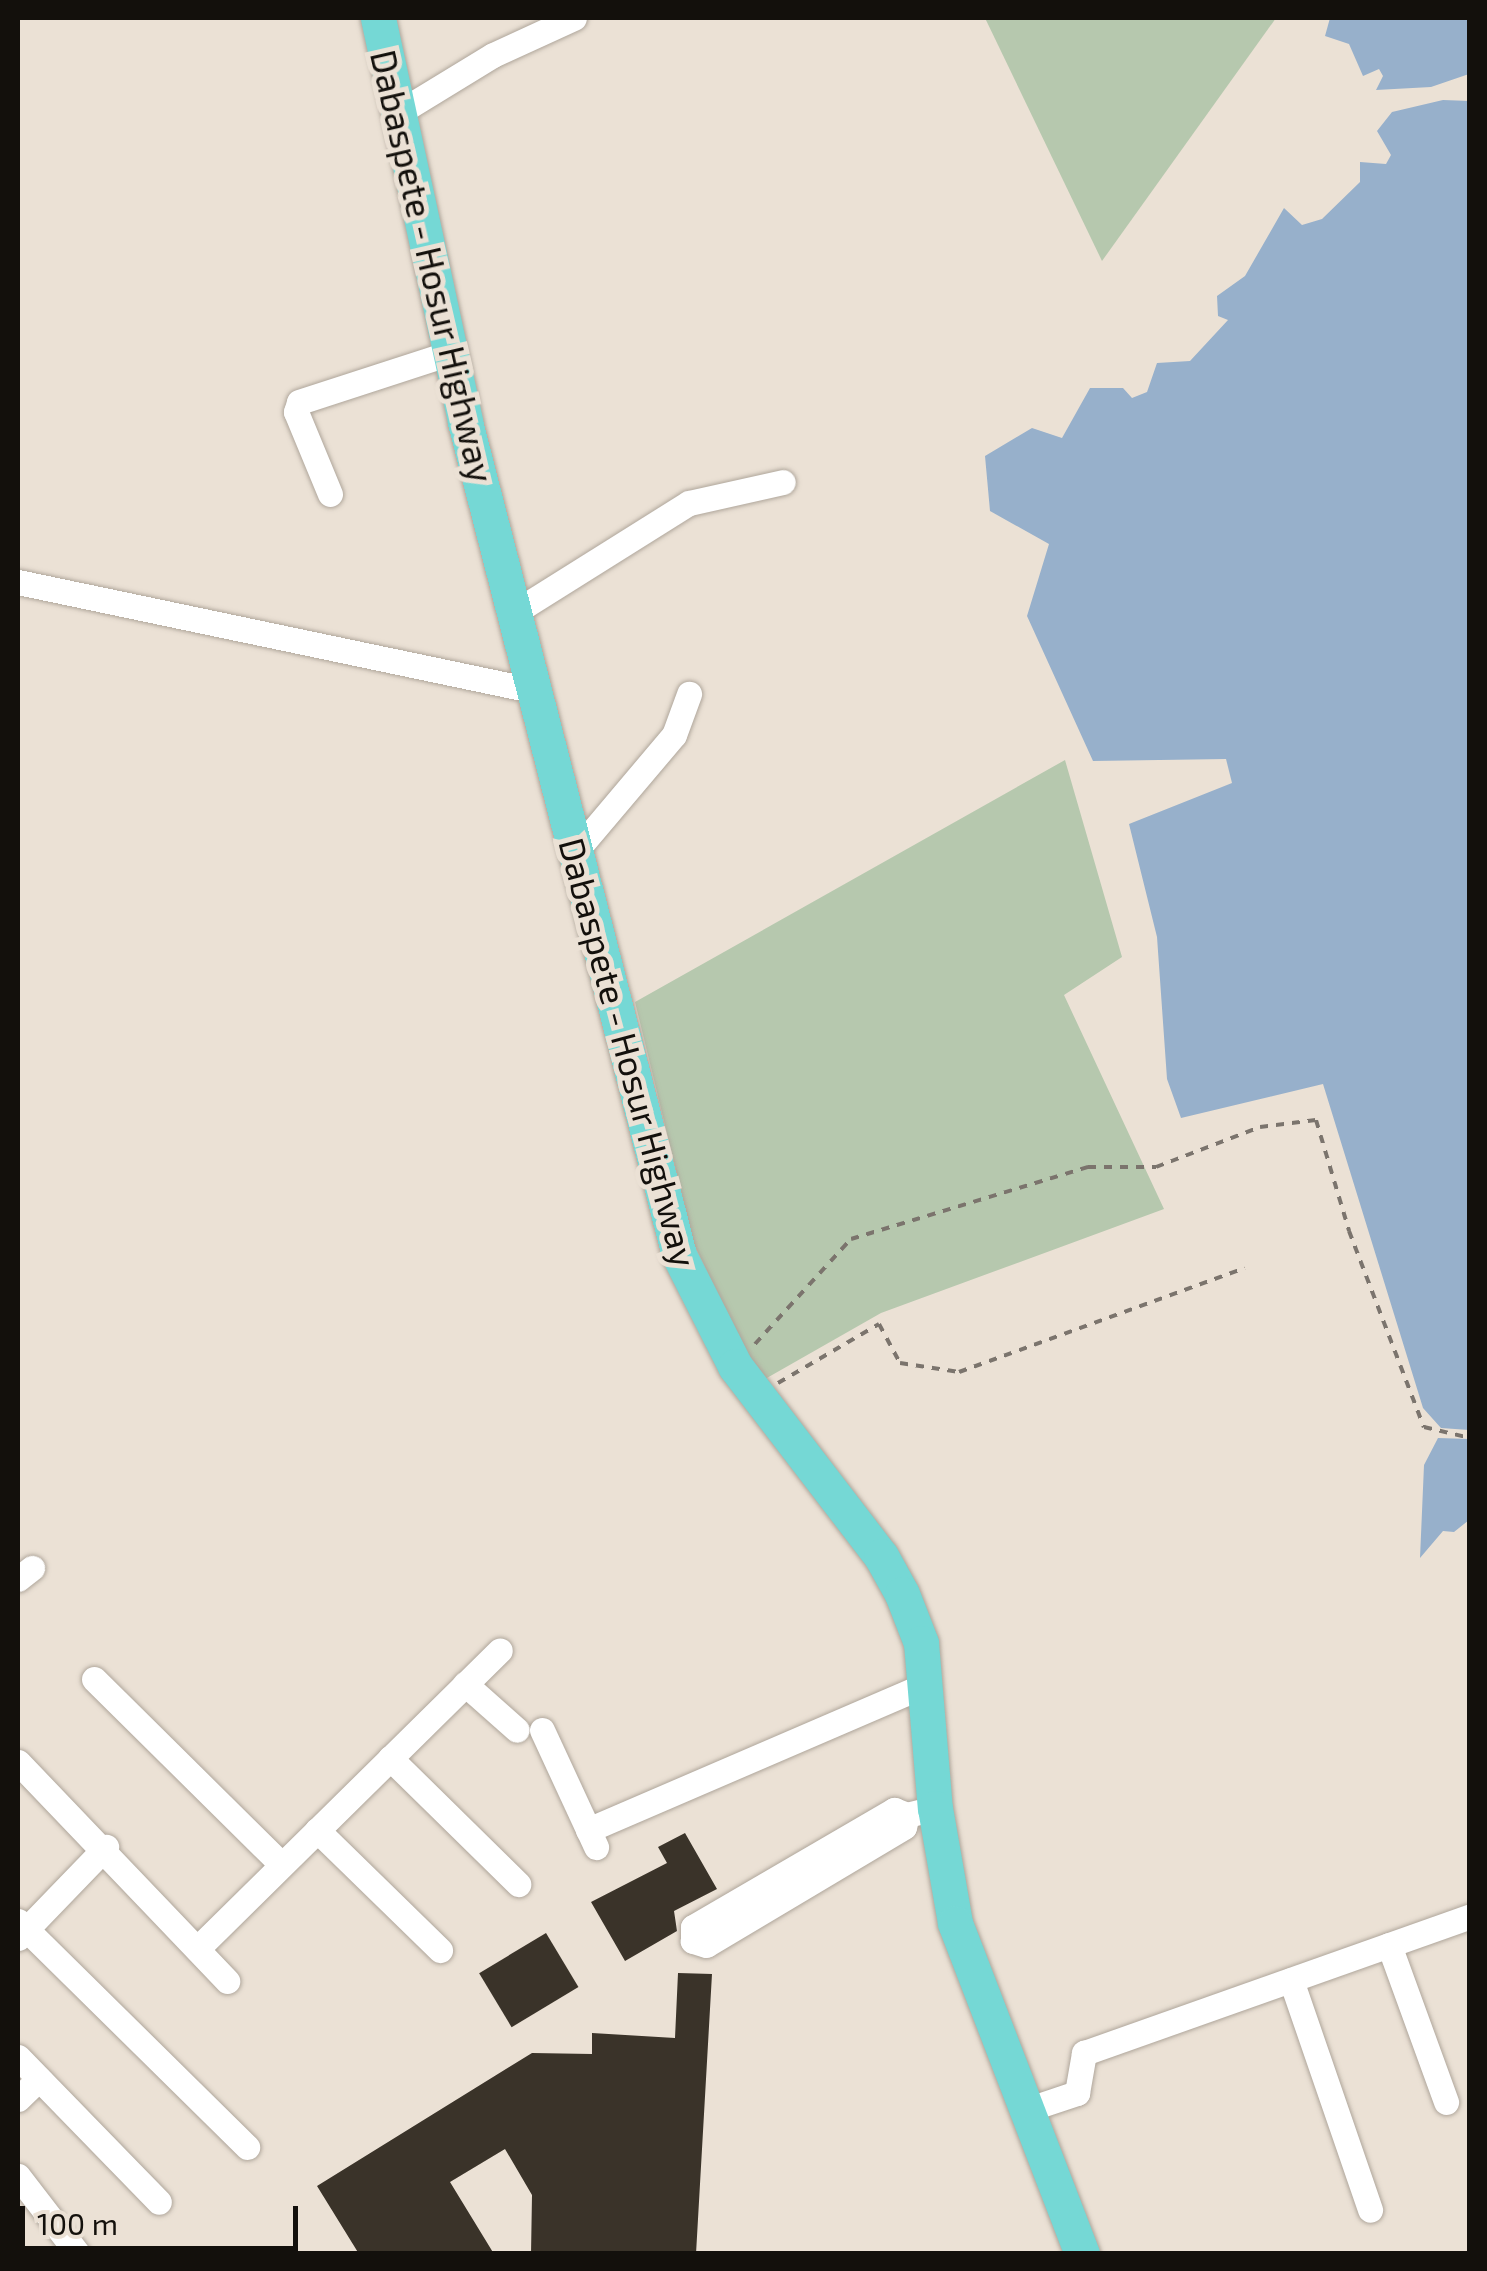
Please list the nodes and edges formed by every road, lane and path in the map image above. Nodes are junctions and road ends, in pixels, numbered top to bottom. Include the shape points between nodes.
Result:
1 (378, 18) edge
2 (574, 18) edge
3 (398, 113) junction
4 (450, 353) junction
5 (784, 482) dead end
6 (330, 494) dead end
7 (18, 582) edge
8 (515, 612) junction
9 (536, 691) junction
10 (689, 694) dead end
11 (575, 852) junction
12 (1245, 1268) dead end
13 (735, 1366) junction
14 (759, 1398) junction
15 (1470, 1438) edge
16 (500, 1650) dead end
17 (94, 1678) dead end
18 (465, 1684) junction
19 (924, 1684) junction
20 (390, 1758) junction
21 (18, 1762) edge
22 (921, 1812) junction
23 (318, 1830) junction
24 (106, 1847) junction
25 (282, 1865) junction
26 (518, 1884) dead end
27 (1470, 1916) edge
28 (20, 1930) edge
29 (1389, 1945) junction
30 (200, 1946) junction
31 (440, 1950) dead end
32 (1291, 1980) junction
33 (227, 1981) dead end
34 (18, 2057) edge
35 (39, 2079) junction
36 (18, 2099) edge
37 (1446, 2102) dead end
38 (1026, 2110) junction
39 (247, 2148) dead end
40 (18, 2176) edge
41 (159, 2202) dead end
42 (1370, 2210) dead end
43 (78, 2254) edge
44 (1082, 2254) edge

1 - 3 highway, Dabaspete - Hosur Highway
2 - 3 street via 492,55
3 - 4 highway, Dabaspete - Hosur Highway
4 - 6 street via 299,402 296,412
4 - 8 highway, Dabaspete - Hosur Highway
5 - 8 street via 689,504
7 - 9 street
8 - 9 highway, Dabaspete - Hosur Highway
9 - 11 highway, Dabaspete - Hosur Highway
10 - 11 street via 674,735
11 - 13 highway, Dabaspete - Hosur Highway via 679,1256
12 - 14 path via 959,1372 900,1362 879,1324
13 - 14 highway, Dabaspete - Hosur Highway
13 - 15 path via 851,1238 1088,1167 1156,1167 1260,1127 1316,1120 1348,1231 1424,1427
14 - 19 highway, Dabaspete - Hosur Highway via 881,1556 921,1644
16 - 18 street
17 - 25 street
18 - 19 street via 530,1730 592,1838
18 - 20 street
19 - 22 highway, Dabaspete - Hosur Highway
20 - 23 street
20 - 26 street
21 - 24 street
22 - 22 street via 706,1946 693,1940 692,1927 894,1810
22 - 38 highway, Dabaspete - Hosur Highway
23 - 25 street
23 - 31 street
24 - 28 street
24 - 30 street
25 - 30 street
27 - 29 street
28 - 39 street
29 - 32 street
29 - 37 street
30 - 33 street
32 - 38 street via 1084,2053 1077,2094
32 - 42 street
34 - 35 street
35 - 36 street
35 - 41 street
38 - 44 highway, Dabaspete - Hosur Highway
40 - 43 street

